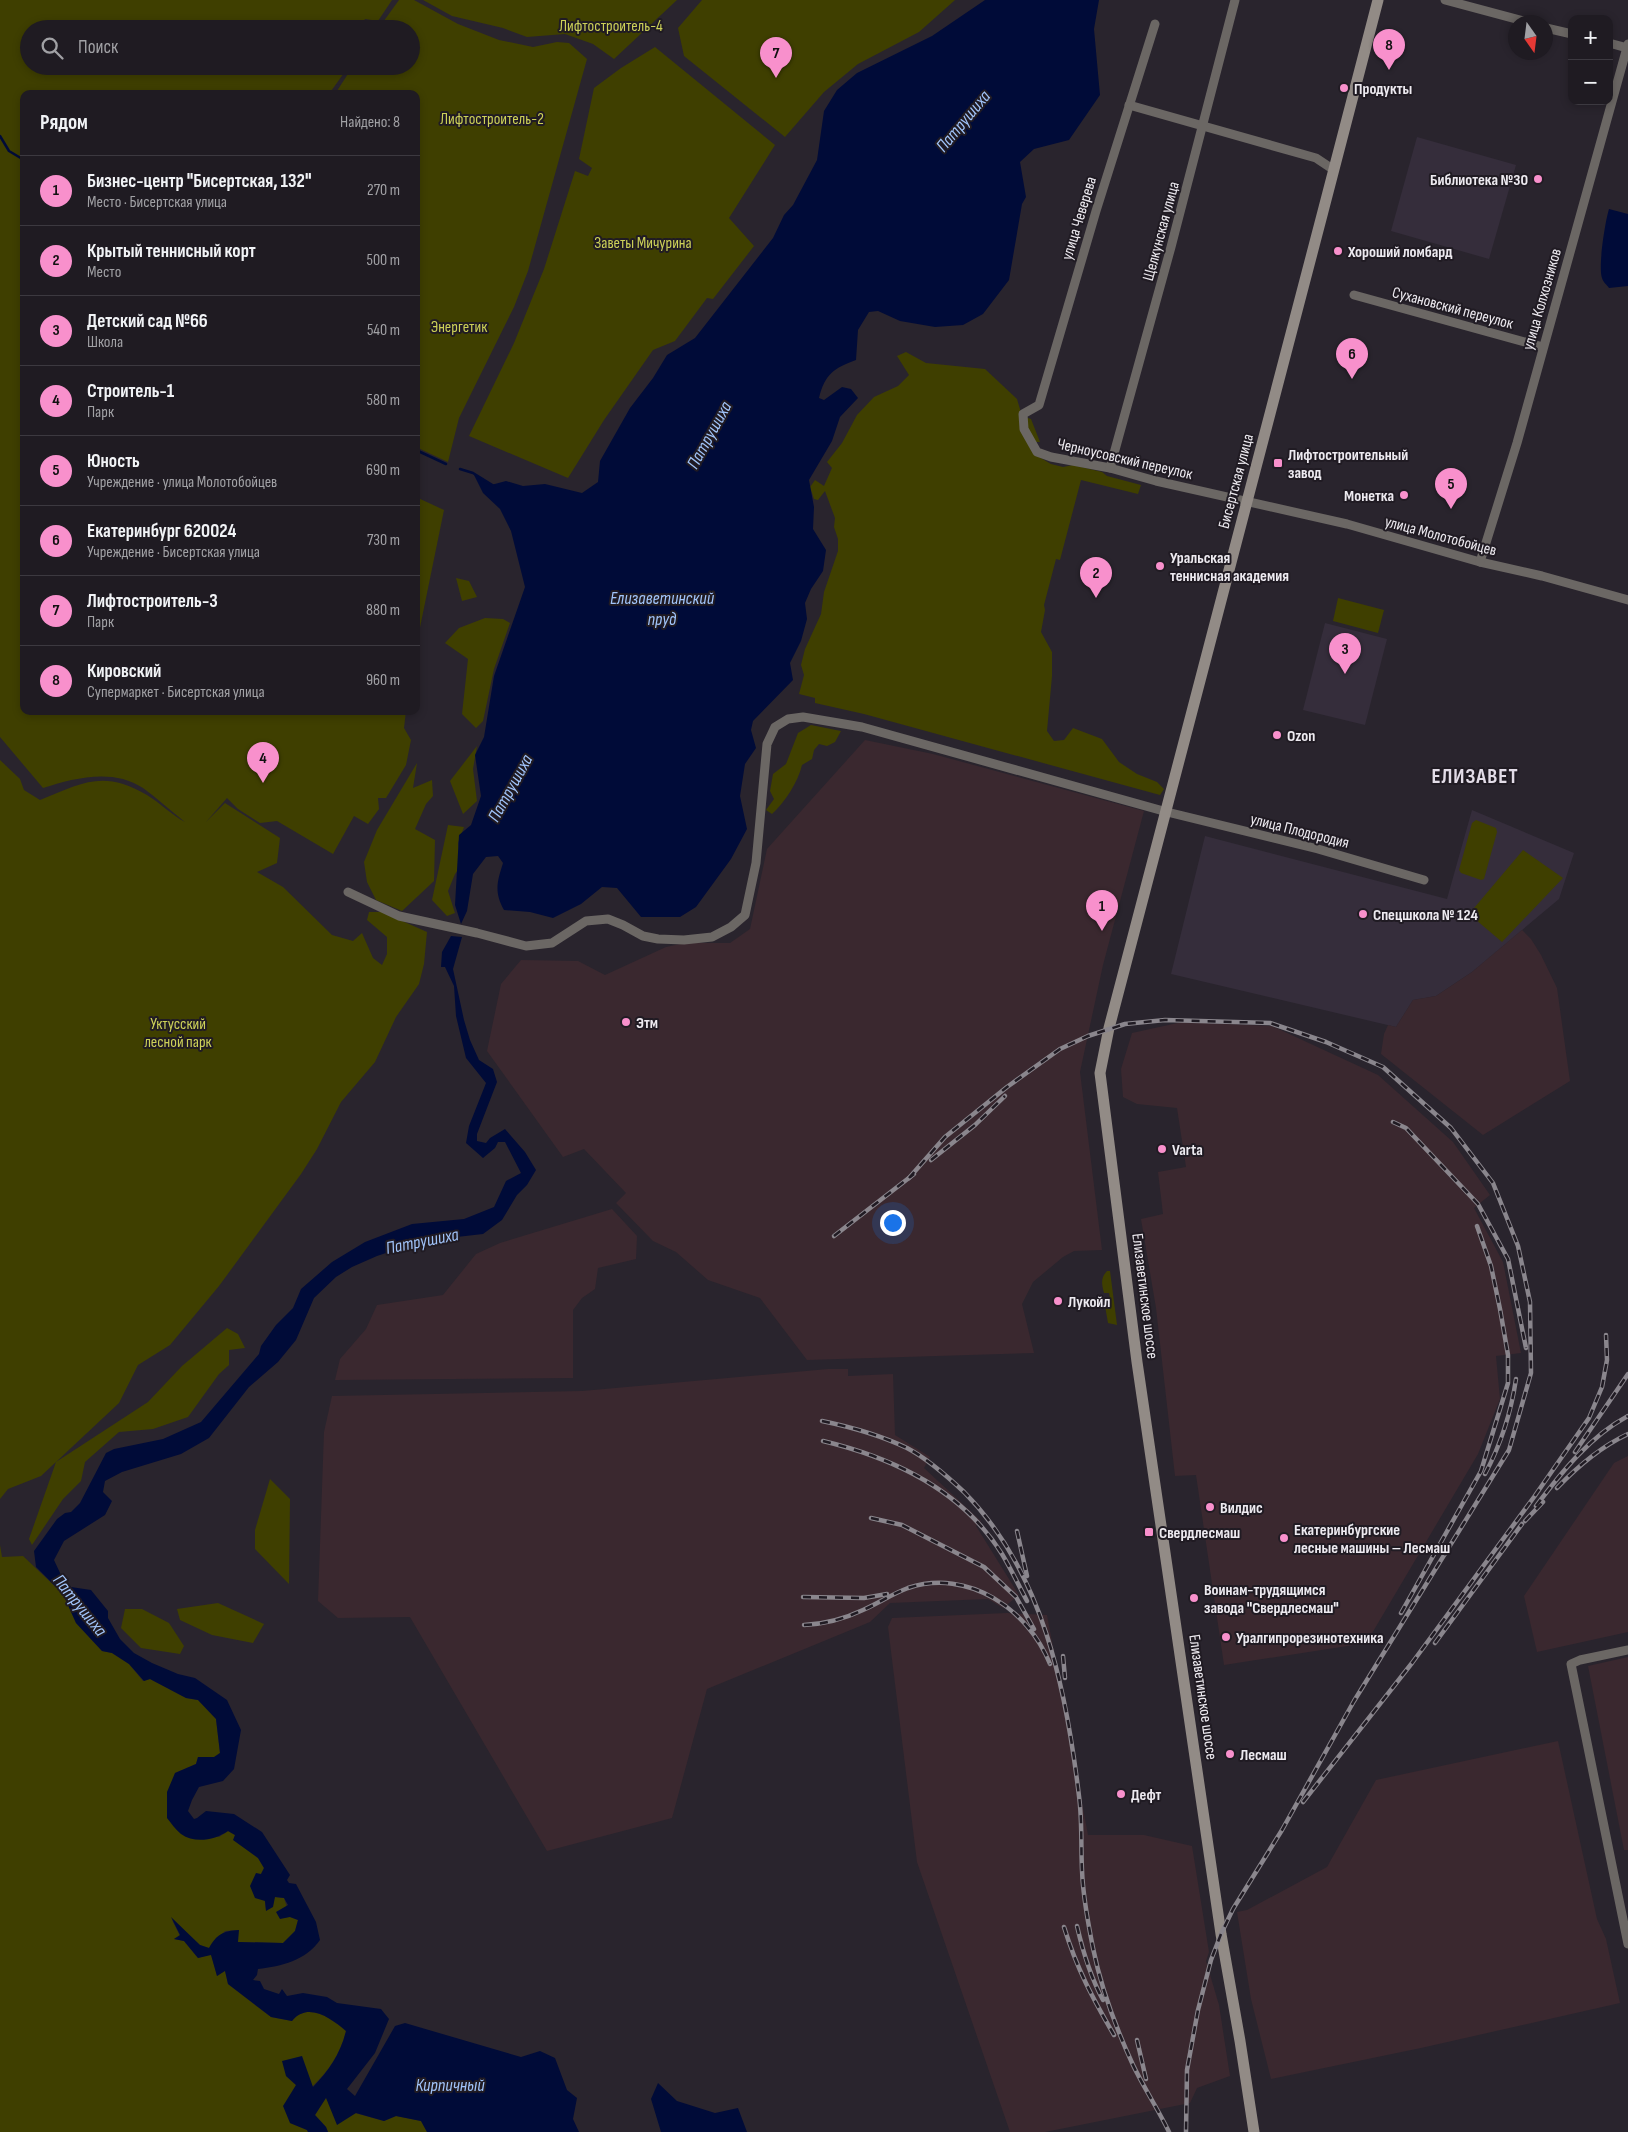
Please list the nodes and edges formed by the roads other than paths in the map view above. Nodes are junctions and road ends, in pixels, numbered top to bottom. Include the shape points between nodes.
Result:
1 (1235, 0) edge
2 (1378, 0) edge
3 (1446, 0) edge
4 (1508, 17) edge
5 (1155, 24) dead end
6 (1553, 30) edge
7 (1568, 33) edge
8 (1613, 44) edge
9 (1627, 46) edge
10 (1129, 105) junction
11 (1203, 126) junction
12 (1334, 170) junction
13 (1354, 296) dead end
14 (1543, 347) junction
15 (1023, 414) joint
16 (1110, 468) junction
17 (1246, 500) junction
18 (1480, 562) junction
19 (1628, 600) edge
20 (1167, 812) junction
21 (1424, 880) dead end
22 (348, 892) dead end
23 (1109, 1028) joint
24 (1628, 1650) edge
25 (1628, 1944) edge
26 (1254, 2132) edge

1 - 11 street, Щелкунская улица
2 - 12 main road, Бисертская улица
3 - 4 street
5 - 10 street, улица Чеверева
6 - 7 street
8 - 9 street
9 - 14 street, улица Колхозников
10 - 11 street
10 - 15 street, улица Чеверева via 1039,405
11 - 12 street via 1316,158
11 - 16 street, Щелкунская улица
12 - 17 main road, Бисертская улица
13 - 14 street, Сухановский переулок
14 - 18 street, улица Колхозников
15 - 16 street, Черноусовский переулок via 1024,429 1037,452
16 - 17 street, Черноусовский переулок
17 - 18 street, улица Молотобойцев via 1347,524
17 - 20 main road, Бисертская улица
18 - 19 street, улица Молотобойцев
20 - 21 street, улица Плодородия via 1318,849
20 - 22 street, улица Плодородия via 862,727 803,717 788,719 775,727 767,744 756,863 745,915 712,937 658,940 608,919 586,920 552,943 526,946 398,916
20 - 23 main road, Бисертская улица
23 - 26 main road, Елизаветинское шоссе via 1100,1073 1137,1362 1221,1934
24 - 25 street via 1571,1664

